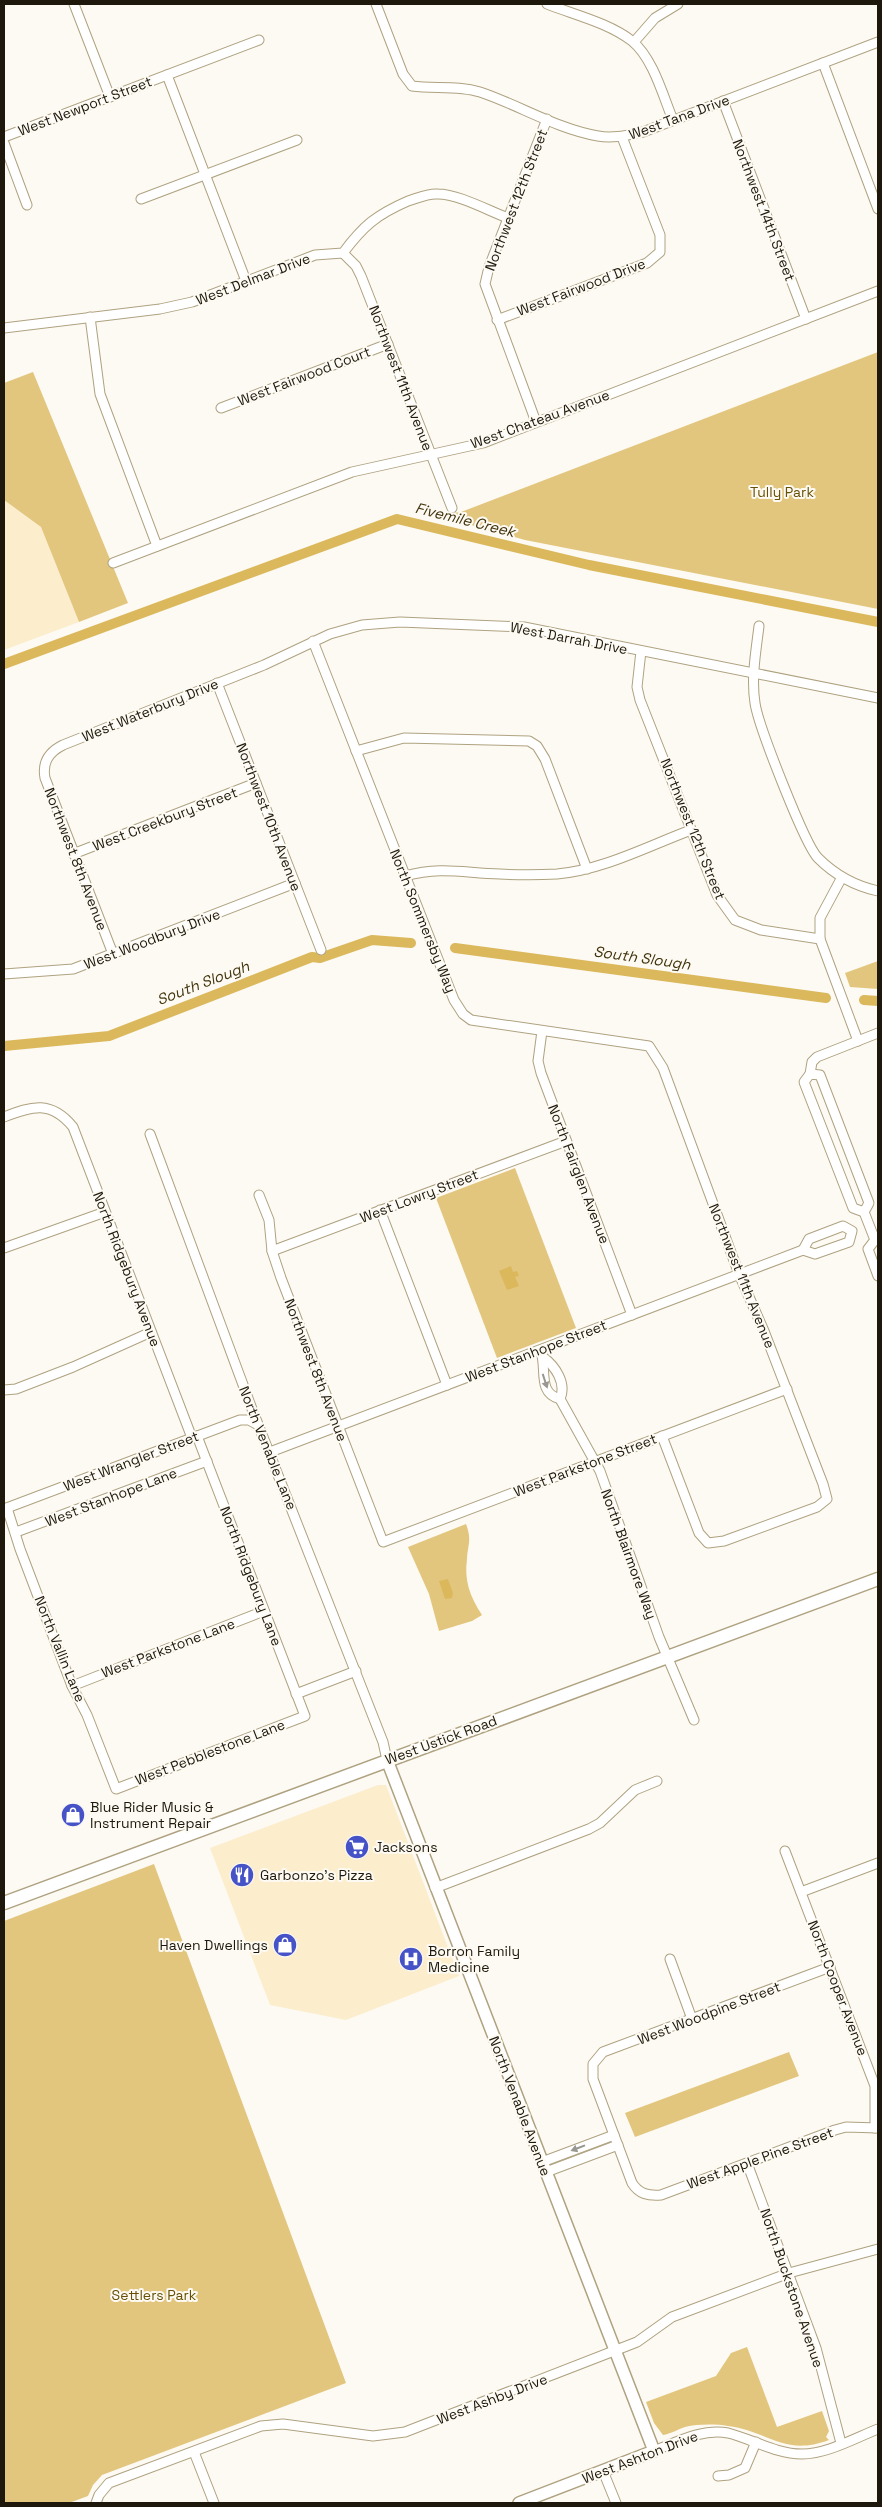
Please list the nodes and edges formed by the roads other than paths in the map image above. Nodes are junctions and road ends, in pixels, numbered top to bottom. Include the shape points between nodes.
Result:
1 (74, 4) edge
2 (376, 4) edge
3 (547, 4) edge
4 (678, 4) edge
5 (259, 40) dead end
6 (634, 42) junction
7 (878, 42) edge
8 (822, 63) junction
9 (167, 75) junction
10 (110, 96) junction
11 (723, 101) junction
12 (547, 119) junction
13 (673, 120) junction
14 (4, 137) edge
15 (622, 137) junction
16 (297, 140) dead end
17 (4, 143) edge
18 (205, 175) junction
19 (141, 199) dead end
20 (27, 206) dead end
21 (878, 209) edge
22 (508, 218) junction
23 (343, 254) junction
24 (246, 281) junction
25 (878, 292) edge
26 (90, 317) junction
27 (806, 319) junction
28 (497, 320) junction
29 (4, 328) edge
30 (388, 344) junction
31 (221, 408) dead end
32 (536, 422) junction
33 (431, 453) junction
34 (452, 508) dead end
35 (158, 546) junction
36 (113, 563) dead end
37 (759, 626) dead end
38 (313, 641) junction
39 (641, 652) junction
40 (264, 665) joint
41 (754, 674) junction
42 (217, 683) junction
43 (878, 698) edge
44 (356, 752) junction
45 (44, 764) joint
46 (256, 783) junction
47 (691, 830) junction
48 (73, 854) junction
49 (587, 869) junction
50 (405, 876) junction
51 (842, 877) junction
52 (295, 883) junction
53 (878, 891) edge
54 (820, 938) junction
55 (321, 950) dead end
56 (113, 954) junction
57 (4, 974) edge
58 (542, 1031) junction
59 (878, 1033) edge
60 (858, 1041) junction
61 (655, 1053) joint
62 (810, 1074) junction
63 (4, 1117) edge
64 (150, 1134) dead end
65 (566, 1141) junction
66 (259, 1195) dead end
67 (380, 1210) junction
68 (105, 1212) junction
69 (864, 1212) junction
70 (869, 1224) junction
71 (852, 1231) junction
72 (877, 1240) edge
73 (4, 1248) edge
74 (803, 1250) junction
75 (272, 1251) junction
76 (738, 1274) junction
77 (878, 1276) edge
78 (632, 1315) junction
79 (151, 1332) junction
80 (541, 1353) junction
81 (447, 1385) junction
82 (787, 1389) junction
83 (4, 1390) edge
84 (560, 1399) junction
85 (258, 1425) junction
86 (338, 1426) junction
87 (662, 1436) junction
88 (195, 1437) junction
89 (270, 1452) junction
90 (206, 1461) junction
91 (595, 1462) junction
92 (6, 1509) edge
93 (16, 1532) junction
94 (383, 1542) joint
95 (878, 1579) edge
96 (264, 1611) junction
97 (668, 1656) junction
98 (356, 1671) junction
99 (72, 1686) junction
100 (296, 1694) junction
101 (305, 1716) joint
102 (694, 1720) dead end
103 (387, 1760) junction
104 (657, 1780) dead end
105 (116, 1789) joint
106 (785, 1850) dead end
107 (878, 1863) edge
108 (435, 1888) junction
109 (801, 1892) junction
110 (4, 1903) edge
111 (670, 1959) dead end
112 (830, 1967) junction
113 (692, 2019) junction
114 (876, 2128) edge
115 (614, 2135) junction
116 (618, 2145) junction
117 (747, 2163) junction
118 (544, 2167) junction
119 (878, 2249) edge
120 (788, 2273) junction
121 (615, 2352) junction
122 (878, 2429) edge
123 (756, 2442) junction
124 (841, 2443) junction
125 (654, 2451) junction
126 (194, 2452) junction
127 (603, 2471) junction
128 (718, 2476) dead end
129 (98, 2499) edge
130 (214, 2503) edge
131 (518, 2503) edge
132 (616, 2503) edge

1 - 10 street
2 - 12 street, West Tana Drive via 403,74 412,86 478,91
3 - 6 street via 614,30
4 - 6 street via 654,18
5 - 9 street, West Newport Street
6 - 13 street via 654,70
7 - 8 street, West Tana Drive
8 - 11 street, West Tana Drive
8 - 21 street
9 - 10 street, West Newport Street
9 - 18 street
10 - 14 street, West Newport Street
11 - 13 street, West Tana Drive
11 - 27 street, Northwest 14th Street
12 - 15 street, West Tana Drive via 599,137
12 - 22 street, Northwest 12th Street
13 - 15 street, West Tana Drive
15 - 28 street, West Fairwood Drive via 660,235 660,252 647,263
16 - 18 street
17 - 20 street
18 - 19 street
18 - 24 street
22 - 23 street via 452,196 421,196 370,221
22 - 28 street, Northwest 12th Street via 485,284
23 - 24 street, West Delmar Drive via 315,255
23 - 30 street, Northwest 11th Avenue via 359,271
24 - 26 street, West Delmar Drive via 192,302
25 - 27 street, West Chateau Avenue
26 - 29 street, West Delmar Drive
26 - 35 street via 100,394
27 - 32 street, West Chateau Avenue
28 - 32 street, Northwest 12th Street
30 - 31 street, West Fairwood Court
30 - 33 street, Northwest 11th Avenue
32 - 33 street, West Chateau Avenue via 483,443
33 - 34 street, Northwest 11th Avenue
33 - 35 street, West Chateau Avenue via 352,472
35 - 36 street, West Chateau Avenue
37 - 41 street
38 - 39 street, West Darrah Drive via 362,625 459,623 524,627
38 - 40 street, West Darrah Drive
38 - 44 street, North Sommersby Way
39 - 41 street, West Darrah Drive
39 - 47 street, Northwest 12th Street via 637,687 640,700
40 - 42 street, West Waterbury Drive
41 - 43 street, West Darrah Drive
41 - 51 street via 754,703 802,829 817,857
42 - 45 street, West Waterbury Drive via 63,745 53,750
42 - 46 street, Northwest 10th Avenue
44 - 49 street via 404,738 529,741 545,758
44 - 50 street, North Sommersby Way
45 - 48 street, Northwest 8th Avenue via 45,778
46 - 48 street, West Creekbury Street
46 - 52 street, Northwest 10th Avenue
47 - 49 street
47 - 54 street, Northwest 12th Street via 717,895 735,920 761,930
48 - 56 street, Northwest 8th Avenue
49 - 50 street via 557,874 500,874 453,869 428,870
50 - 58 street, North Sommersby Way via 454,1000 463,1014 471,1020
51 - 53 street
51 - 54 street via 820,918
52 - 55 street, Northwest 10th Avenue
52 - 56 street, West Woodbury Drive
54 - 60 street
56 - 57 street, West Woodbury Drive via 73,969
58 - 61 street, North Sommersby Way via 649,1046
58 - 65 street, North Fairglen Avenue via 538,1061 540,1072
59 - 60 street
60 - 62 street via 817,1057 812,1062
61 - 76 street, Northwest 11th Avenue
62 - 69 street via 804,1082 853,1208
62 - 69 street via 820,1075 869,1203
63 - 68 street, North Ridgebury Avenue via 29,1108 51,1109 63,1115 73,1127
64 - 85 street, North Venable Lane
65 - 67 street, West Lowry Street
65 - 78 street, North Fairglen Avenue
66 - 75 street, Northwest 8th Avenue via 269,1220
67 - 75 street, West Lowry Street
67 - 81 street
68 - 73 street
68 - 79 street, North Ridgebury Avenue
69 - 70 street
70 - 71 street, West Stanhope Street
70 - 72 street
71 - 74 street, West Stanhope Street via 843,1226 809,1239
71 - 74 street, West Stanhope Street via 849,1242 816,1254
72 - 77 street via 868,1249
74 - 76 street, West Stanhope Street
75 - 86 street, Northwest 8th Avenue
76 - 78 street, West Stanhope Street
76 - 82 street, Northwest 11th Avenue
78 - 80 street, West Stanhope Street
79 - 83 street via 16,1389
79 - 88 street, North Ridgebury Avenue
80 - 81 street, West Stanhope Street
80 - 84 street, North Blairmore Way via 560,1377
80 -> 84 street, North Blairmore Way via 544,1385 553,1397
81 - 86 street, West Stanhope Street
82 - 87 street, West Parkstone Street
82 - 87 street, Northwest 11th Avenue via 823,1484 826,1500 817,1507 724,1541 708,1543 700,1533
84 - 91 street, North Blairmore Way
85 - 88 street, West Wrangler Street via 240,1420
85 - 89 street, North Venable Lane
86 - 89 street, West Stanhope Street
86 - 94 street, Northwest 8th Avenue
87 - 91 street, West Parkstone Street
88 - 90 street, North Ridgebury Lane
88 - 92 street, West Wrangler Street
89 - 98 street, North Venable Lane
90 - 93 street, West Stanhope Lane
90 - 96 street, North Ridgebury Lane
91 - 94 street, West Parkstone Street
91 - 97 street, North Blairmore Way
92 - 93 street, North Vallin Lane
93 - 99 street, North Vallin Lane
95 - 97 main road, West Ustick Road
96 - 99 street, West Parkstone Lane
96 - 100 street, North Ridgebury Lane
97 - 102 street
97 - 103 main road, West Ustick Road
98 - 100 street
98 - 103 street, North Venable Lane
99 - 105 street, North Vallin Lane
100 - 101 street, North Ridgebury Lane
101 - 105 street, West Pebblestone Lane
103 - 108 street, North Venable Avenue
103 - 110 main road, West Ustick Road
104 - 108 street via 635,1790 600,1823 589,1829
106 - 109 street, North Cooper Avenue
107 - 109 street
108 - 118 street, North Venable Avenue
109 - 112 street, North Cooper Avenue
111 - 113 street
112 - 113 street, West Woodpine Street
112 - 114 street, North Cooper Avenue via 875,2086
113 - 115 street, West Woodpine Street via 604,2052 593,2064 593,2079
114 - 117 street, West Apple Pine Street via 846,2127
115 - 116 street
115 -> 118 street
116 - 117 street, West Apple Pine Street via 632,2183 643,2194 660,2195
116 - 118 street
117 - 120 street, North Buckstone Avenue
118 - 121 street, North Venable Avenue
119 - 120 street, West Ashby Drive
120 - 121 street, West Ashby Drive via 672,2317 645,2338
120 - 124 street, North Buckstone Avenue via 816,2348
121 - 125 street, North Venable Avenue
121 - 126 street, West Ashby Drive via 405,2432 373,2436 272,2424
122 - 124 street, West Ashton Drive
123 - 124 street, West Ashton Drive via 792,2454 816,2452
123 - 125 street, West Ashton Drive via 726,2433 707,2433
123 - 128 street via 745,2468
125 - 127 street, West Ashton Drive
126 - 129 street, West Ashby Drive via 109,2484
126 - 130 street
127 - 131 street, West Ashton Drive
127 - 132 street

